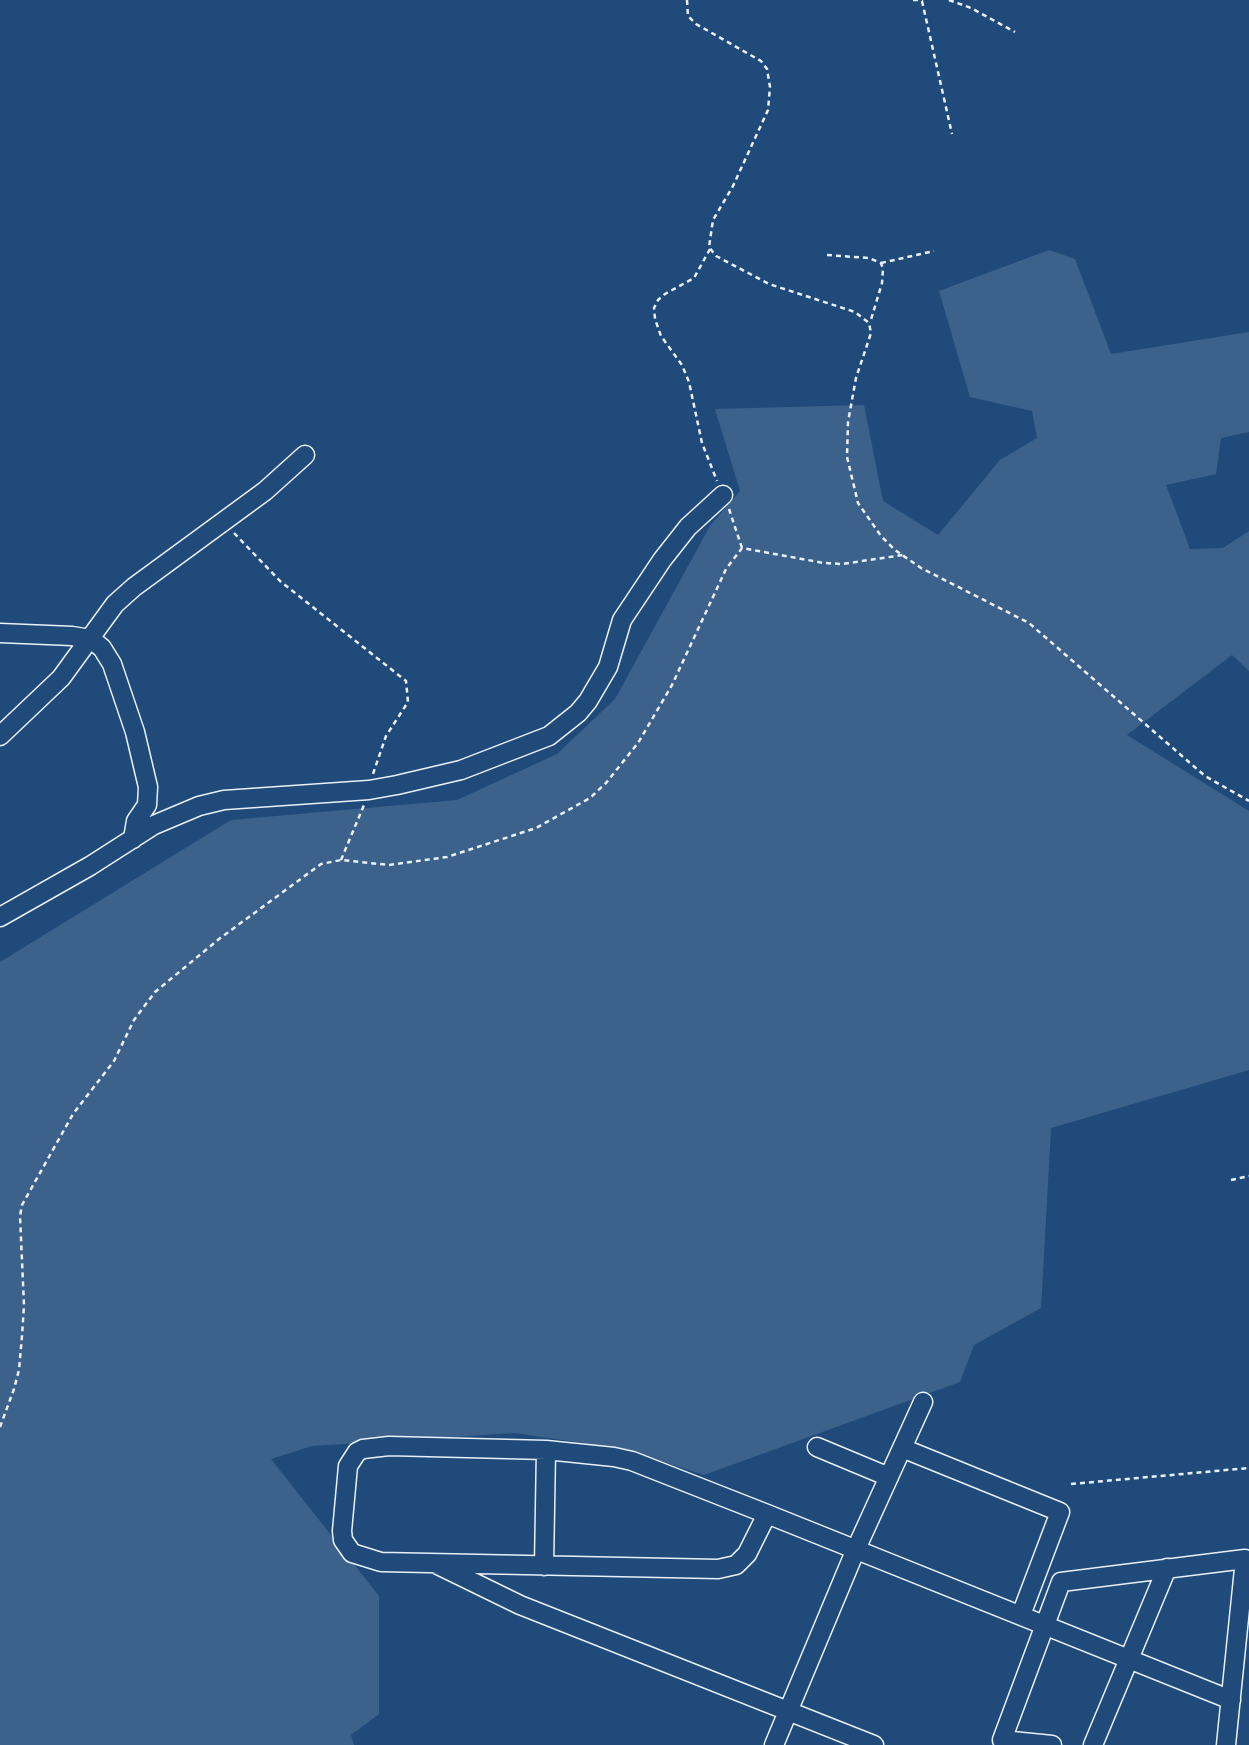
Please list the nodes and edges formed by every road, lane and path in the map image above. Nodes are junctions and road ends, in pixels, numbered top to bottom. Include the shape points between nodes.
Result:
1 (687, 0) edge
2 (913, 0) edge
3 (923, 0) edge
4 (949, 0) edge
5 (1014, 32) dead end
6 (952, 134) dead end
7 (710, 249) junction
8 (934, 251) dead end
9 (827, 256) dead end
10 (881, 263) junction
11 (870, 324) junction
12 (305, 455) dead end
13 (723, 495) junction
14 (224, 523) junction
15 (742, 548) junction
16 (903, 555) junction
17 (0, 632) edge
18 (91, 639) junction
19 (0, 736) edge
20 (369, 790) junction
21 (1249, 801) edge
22 (133, 839) junction
23 (341, 860) junction
24 (0, 918) edge
25 (1249, 1176) edge
26 (1231, 1180) dead end
27 (923, 1402) dead end
28 (0, 1427) edge
29 (817, 1447) dead end
30 (902, 1448) junction
31 (546, 1450) junction
32 (1249, 1468) edge
33 (889, 1477) junction
34 (1071, 1484) dead end
35 (767, 1514) junction
36 (856, 1549) junction
37 (437, 1564) junction
38 (544, 1566) junction
39 (1167, 1568) junction
40 (1021, 1615) junction
41 (1045, 1625) junction
42 (1129, 1658) junction
43 (1231, 1700) junction
44 (788, 1710) junction
45 (774, 1745) edge
46 (874, 1745) edge
47 (1052, 1745) edge
48 (1093, 1745) edge
49 (1226, 1745) edge

1 - 7 path via 688,16 696,24 761,61 767,68 770,87 768,110 733,186 713,220 708,242
2 - 3 path
3 - 6 path
4 - 5 path via 971,8
7 - 11 path via 716,256 769,284 855,312
7 - 13 path via 694,278 665,294 654,308 661,336 682,365 689,382 702,443
8 - 10 path
9 - 10 path via 869,258
10 - 11 path via 882,284
11 - 16 path via 871,333 856,378 848,422 848,457 858,503 881,536
12 - 14 street
13 - 15 path
13 - 20 street via 688,527 638,595 622,620 608,667 578,713 549,736 461,770
14 - 18 street via 134,587 115,604
14 - 20 path via 280,581 406,681 408,702 386,736
15 - 16 path via 842,564
15 - 23 path via 726,569 672,685 638,742 590,798 536,828 448,857 389,865
16 - 21 path via 921,568 1029,623 1205,776
17 - 18 street
18 - 19 street via 61,678
18 - 22 street via 102,648 112,664 144,766 149,797 136,821
20 - 22 street via 224,800 178,814
20 - 23 path
22 - 24 street
23 - 28 path via 321,864 301,876 155,992 134,1020 114,1061 73,1114 22,1205 24,1305 20,1353 14,1389
25 - 26 path
27 - 30 street
29 - 33 street
30 - 33 street
30 - 40 street via 1060,1512
31 - 35 street via 632,1461
31 - 37 street via 376,1446 352,1457 346,1476 342,1531 346,1548 371,1561
31 - 38 street
32 - 34 path
33 - 36 street
35 - 36 street
35 - 38 street via 747,1554 736,1565 718,1569
36 - 40 street
36 - 44 street
37 - 38 street
37 - 44 street via 520,1605
39 - 41 street via 1061,1582
39 - 42 street
39 - 43 street via 1245,1559
40 - 41 street
41 - 42 street
41 - 47 street via 1002,1740
42 - 43 street
42 - 48 street
43 - 49 street
44 - 45 street
44 - 46 street

